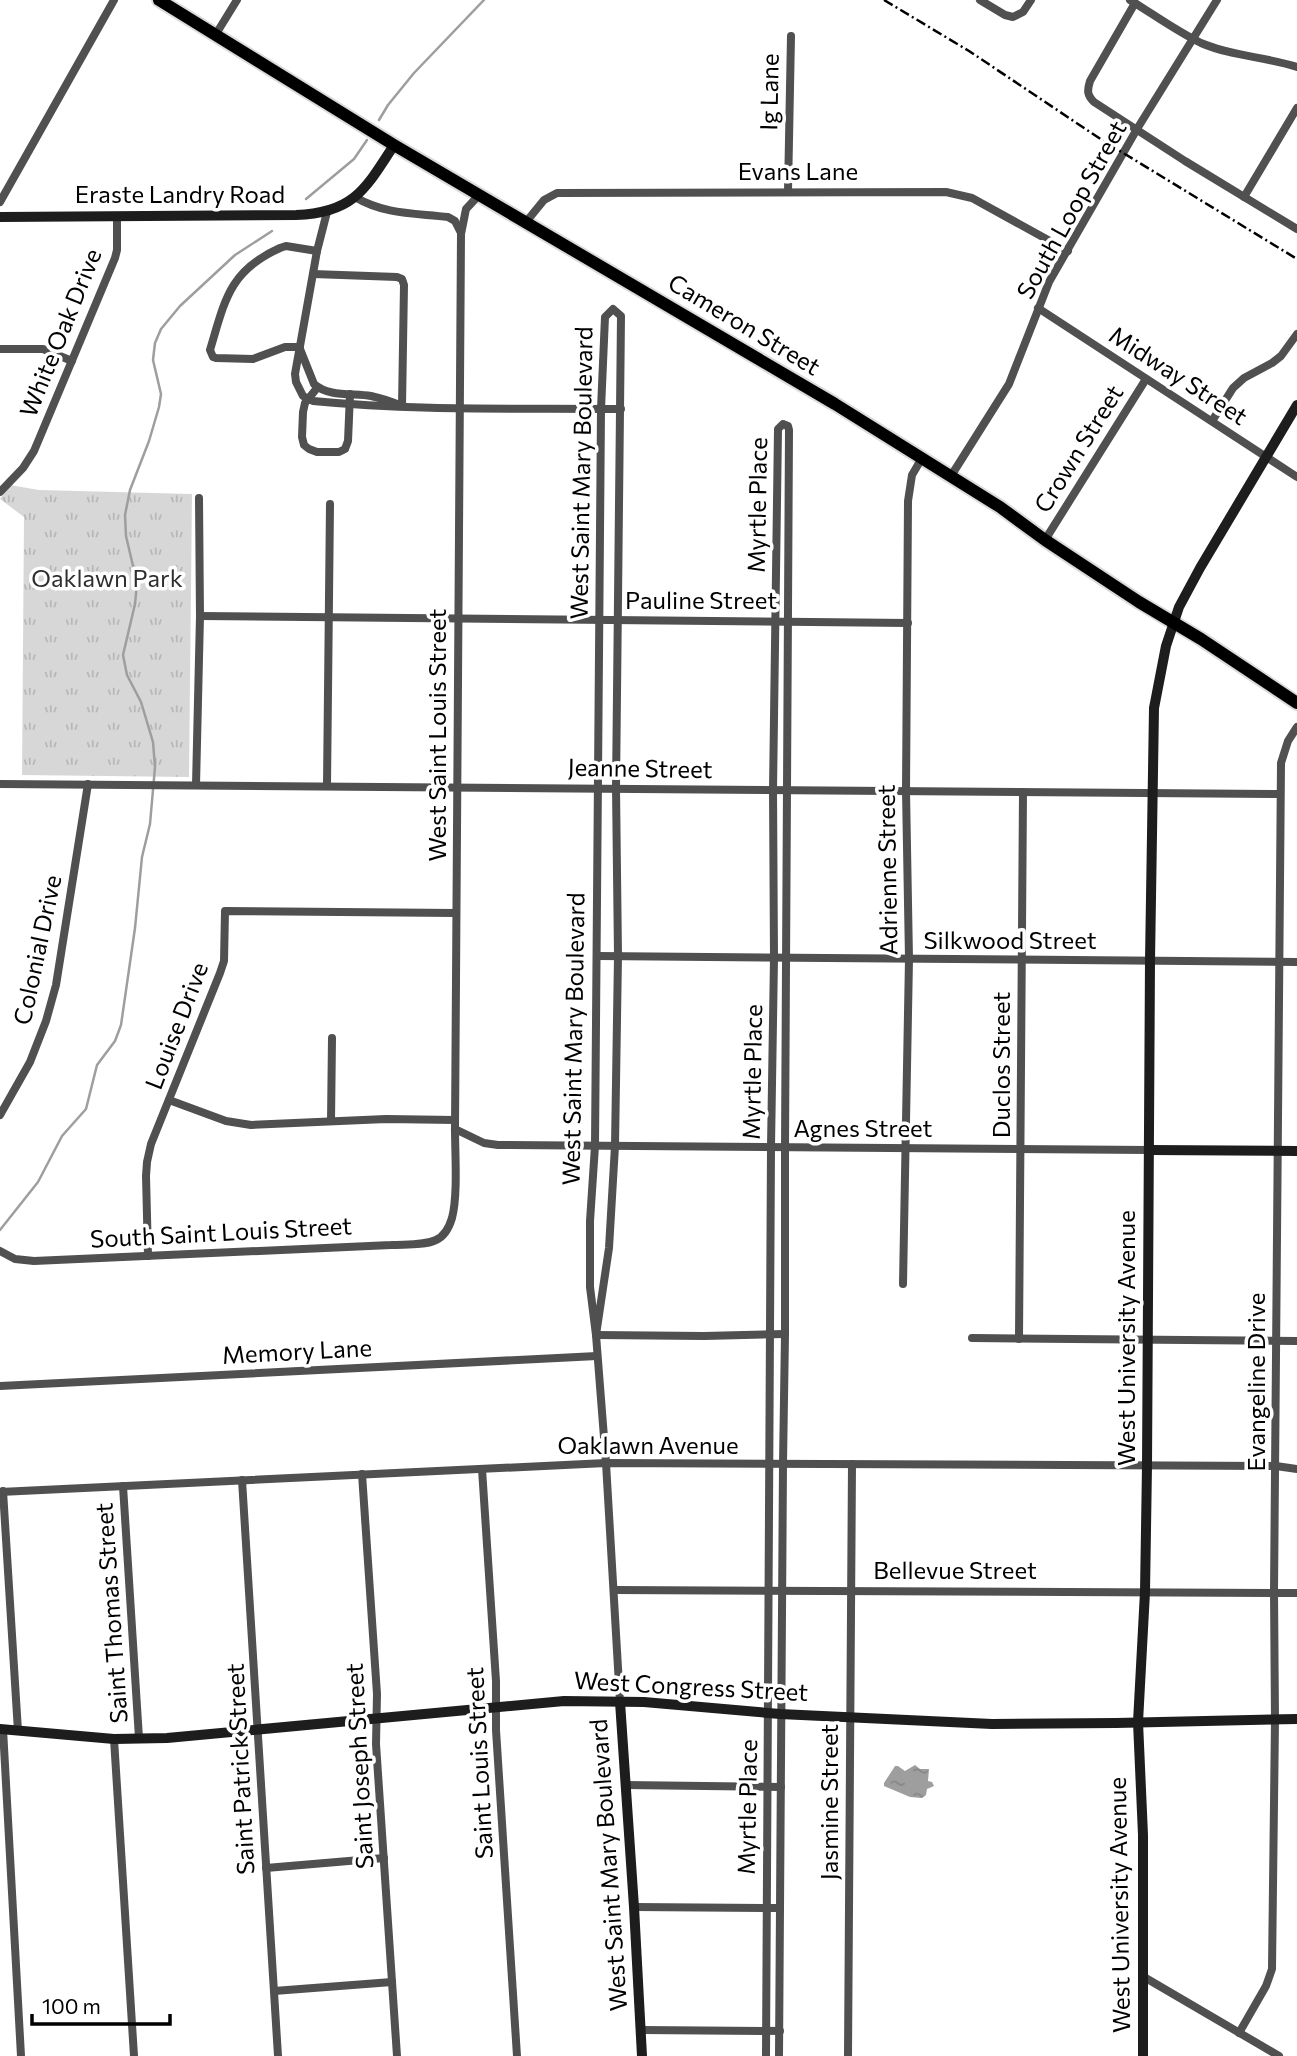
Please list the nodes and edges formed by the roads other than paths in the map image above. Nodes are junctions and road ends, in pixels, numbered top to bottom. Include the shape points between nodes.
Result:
1 (114, 0) edge
2 (159, 0) edge
3 (237, 0) edge
4 (980, 0) edge
5 (1031, 0) edge
6 (1217, 0) edge
7 (1133, 1) edge
8 (216, 34) junction
9 (791, 36) dead end
10 (1195, 39) junction
11 (1297, 67) edge
12 (1297, 107) edge
13 (1138, 129) junction
14 (394, 145) junction
15 (788, 191) junction
16 (479, 195) junction
17 (355, 197) junction
18 (1244, 197) junction
19 (0, 202) edge
20 (327, 212) junction
21 (117, 216) junction
22 (0, 217) edge
23 (526, 222) junction
24 (1297, 229) edge
25 (461, 234) junction
26 (317, 251) junction
27 (1068, 251) junction
28 (313, 274) junction
29 (1038, 308) junction
30 (1297, 334) edge
31 (300, 348) junction
32 (0, 349) edge
33 (72, 361) junction
34 (1146, 379) junction
35 (317, 388) junction
36 (350, 394) junction
37 (308, 399) junction
38 (350, 404) junction
39 (1297, 405) edge
40 (402, 406) junction
41 (460, 408) junction
42 (601, 409) junction
43 (621, 409) junction
44 (1212, 421) junction
45 (1267, 456) junction
46 (922, 458) junction
47 (951, 476) junction
48 (1297, 477) edge
49 (0, 492) edge
50 (199, 498) dead end
51 (330, 503) dead end
52 (1045, 540) junction
53 (200, 616) junction
54 (328, 617) junction
55 (458, 618) junction
56 (601, 619) junction
57 (619, 620) junction
58 (776, 621) junction
59 (789, 621) junction
60 (1173, 622) junction
61 (908, 623) junction
62 (1297, 703) edge
63 (1297, 727) edge
64 (0, 784) edge
65 (88, 784) junction
66 (197, 785) junction
67 (327, 786) junction
68 (458, 787) junction
69 (598, 788) junction
70 (616, 788) junction
71 (773, 790) junction
72 (787, 790) junction
73 (906, 791) junction
74 (1023, 792) junction
75 (1152, 793) junction
76 (1280, 794) junction
77 (456, 913) junction
78 (598, 956) junction
79 (618, 956) junction
80 (774, 958) junction
81 (787, 958) junction
82 (909, 959) junction
83 (1022, 960) junction
84 (1150, 961) junction
85 (1279, 962) junction
86 (1297, 962) edge
87 (332, 1038) dead end
88 (169, 1100) junction
89 (0, 1115) edge
90 (331, 1121) junction
91 (455, 1124) junction
92 (595, 1146) junction
93 (615, 1146) junction
94 (771, 1147) junction
95 (785, 1147) junction
96 (905, 1149) junction
97 (1021, 1149) junction
98 (1149, 1150) junction
99 (1278, 1151) junction
100 (1297, 1151) edge
101 (443, 1235) joint
102 (0, 1251) edge
103 (148, 1256) junction
104 (903, 1284) dead end
105 (771, 1333) junction
106 (785, 1334) junction
107 (596, 1335) junction
108 (972, 1338) dead end
109 (1019, 1339) junction
110 (1148, 1339) junction
111 (1277, 1340) junction
112 (1297, 1340) edge
113 (597, 1356) junction
114 (0, 1386) edge
115 (606, 1463) junction
116 (770, 1464) junction
117 (782, 1464) junction
118 (852, 1464) junction
119 (1147, 1466) junction
120 (1276, 1466) junction
121 (482, 1469) junction
122 (1297, 1469) edge
123 (362, 1475) junction
124 (243, 1480) junction
125 (123, 1486) junction
126 (2, 1492) edge
127 (614, 1590) junction
128 (769, 1590) junction
129 (782, 1590) junction
130 (852, 1590) junction
131 (1145, 1592) junction
132 (1274, 1592) junction
133 (1297, 1593) edge
134 (620, 1702) junction
135 (496, 1709) junction
136 (775, 1713) junction
137 (850, 1716) junction
138 (1297, 1718) edge
139 (376, 1719) junction
140 (1275, 1720) junction
141 (1138, 1722) junction
142 (2, 1729) edge
143 (258, 1729) junction
144 (18, 1731) junction
145 (139, 1738) junction
146 (114, 1739) junction
147 (625, 1786) junction
148 (767, 1787) junction
149 (781, 1787) junction
150 (384, 1858) junction
151 (266, 1868) junction
152 (634, 1907) junction
153 (767, 1908) junction
154 (779, 1908) junction
155 (1144, 1977) junction
156 (392, 1982) junction
157 (274, 1991) junction
158 (641, 2030) junction
159 (766, 2031) junction
160 (779, 2031) junction
161 (1239, 2033) junction
162 (21, 2056) edge
163 (134, 2056) edge
164 (278, 2056) edge
165 (397, 2056) edge
166 (517, 2056) edge
167 (642, 2056) edge
168 (766, 2056) edge
169 (779, 2056) edge
170 (848, 2056) edge
171 (1143, 2056) edge
172 (1279, 2056) edge

1 - 19 street
2 - 8 main road, Cameron Street
3 - 8 street
4 - 5 street via 1008,16 1023,12
6 - 10 street, South Loop Street
7 - 10 street
7 - 13 street via 1087,89 1094,102
8 - 14 main road, Cameron Street
9 - 15 street, Ig Lane
10 - 11 street
10 - 13 street, South Loop Street
12 - 18 street
13 - 18 street
13 - 27 street, South Loop Street
14 - 16 main road, Cameron Street
14 - 17 main road, Eraste Landry Road
15 - 23 street, Evans Lane via 557,193 544,200
15 - 27 street, Evans Lane via 955,193
16 - 23 main road, Cameron Street
16 - 25 street via 466,209
17 - 20 main road, Eraste Landry Road
17 - 25 street via 395,212 448,216 456,221
18 - 24 street
20 - 21 main road, Eraste Landry Road
20 - 26 street
21 - 22 main road, Eraste Landry Road
21 - 33 street, White Oak Drive via 115,258
23 - 46 main road, Cameron Street
25 - 41 street, West Saint Louis Street
26 - 28 street
26 - 31 street via 286,246 247,267 230,289 210,350 216,358 253,359 285,347
27 - 29 street, South Loop Street
28 - 31 street
28 - 40 street via 402,279
29 - 34 street, Midway Street
29 - 47 street, South Loop Street via 1009,384
30 - 44 street via 1281,356 1233,388
31 - 35 street
31 - 37 street via 296,382
32 - 33 street via 43,349
33 - 49 street, White Oak Drive via 29,460
34 - 44 street, Midway Street
34 - 52 street, Crown Street
35 - 36 street
35 - 37 street
36 - 38 street
36 - 40 street
37 - 38 street
37 - 38 street via 302,437 304,445 317,452 345,449
38 - 40 street
39 - 45 main road, West University Avenue
40 - 41 street
41 - 42 street
41 - 55 street, West Saint Louis Street
42 - 43 street
42 - 43 street, West Saint Mary Boulevard via 605,317 613,309 621,316
42 - 56 street, West Saint Mary Boulevard
43 - 57 street, West Saint Mary Boulevard
44 - 45 street, Midway Street
45 - 48 street, Midway Street
45 - 60 main road, West University Avenue
46 - 47 main road, Cameron Street
46 - 61 street, Adrienne Street via 912,475 908,501
47 - 52 main road, Cameron Street
50 - 53 street
51 - 54 street
52 - 60 main road, Cameron Street
53 - 54 street, Pauline Street
53 - 66 street
54 - 55 street, Pauline Street
54 - 67 street
55 - 56 street, Pauline Street
55 - 68 street, West Saint Louis Street
56 - 57 street, Pauline Street
56 - 69 street, West Saint Mary Boulevard
57 - 58 street, Pauline Street
57 - 70 street, West Saint Mary Boulevard
58 - 59 street, Pauline Street
58 - 59 street, Myrtle Place via 778,429 783,424 789,430
58 - 71 street, Myrtle Place
59 - 61 street, Pauline Street
59 - 72 street, Myrtle Place
60 - 62 main road, Cameron Street
60 - 75 main road, West University Avenue via 1155,695
61 - 73 street, Adrienne Street
63 - 76 street, Evangeline Drive via 1280,762
64 - 65 street, Jeanne Street
65 - 66 street, Jeanne Street
65 - 89 street, Colonial Drive via 56,985 35,1049
66 - 67 street, Jeanne Street
67 - 68 street, Jeanne Street
68 - 69 street, Jeanne Street
68 - 77 street, West Saint Louis Street
69 - 70 street, Jeanne Street
69 - 78 street, West Saint Mary Boulevard
70 - 71 street, Jeanne Street
70 - 79 street, West Saint Mary Boulevard
71 - 72 street, Jeanne Street
71 - 80 street, Myrtle Place
72 - 73 street, Jeanne Street
72 - 81 street, Myrtle Place
73 - 74 street, Jeanne Street
73 - 82 street, Adrienne Street
74 - 75 street, Jeanne Street
74 - 83 street, Duclos Street
75 - 76 street, Jeanne Street
75 - 84 main road, West University Avenue
76 - 85 street, Evangeline Drive
77 - 88 street, Louise Drive via 225,911 224,961
77 - 91 street, West Saint Louis Street
78 - 79 street, Silkwood Street
78 - 92 street, West Saint Mary Boulevard
79 - 80 street, Silkwood Street
79 - 93 street, West Saint Mary Boulevard
80 - 81 street, Silkwood Street
80 - 94 street, Myrtle Place
81 - 82 street, Silkwood Street
81 - 95 street, Myrtle Place
82 - 83 street, Silkwood Street
82 - 96 street, Adrienne Street
83 - 84 street, Silkwood Street
83 - 97 street, Duclos Street
84 - 85 street, Silkwood Street
84 - 98 main road, West University Avenue
85 - 86 street, Silkwood Street
85 - 99 street, Evangeline Drive
87 - 90 street
88 - 90 street, Agnes Street via 234,1123
88 - 103 street, Louise Drive via 147,1161
90 - 91 street, Agnes Street
91 - 92 street, Agnes Street via 484,1143
91 - 101 street, West Saint Louis Street via 452,1219
92 - 93 street, Agnes Street
92 - 107 street, West Saint Mary Boulevard via 590,1287
93 - 94 street, Agnes Street
93 - 107 street, West Saint Mary Boulevard via 609,1248
94 - 95 street, Agnes Street
94 - 105 street, Myrtle Place
95 - 96 street, Agnes Street
95 - 106 street, Myrtle Place
96 - 97 street, Agnes Street
96 - 104 street, Adrienne Street
97 - 98 street, Agnes Street
97 - 109 street, Duclos Street
98 - 99 main road
98 - 110 main road, West University Avenue
99 - 100 main road
99 - 111 street, Evangeline Drive
101 - 103 street, South Saint Louis Street via 425,1243
102 - 103 street, South Saint Louis Street via 34,1261
105 - 106 street
105 - 107 street
105 - 116 street, Myrtle Place
106 - 117 street, Myrtle Place
107 - 113 street, West Saint Mary Boulevard
108 - 109 street
109 - 110 street
110 - 111 street
110 - 119 main road, West University Avenue
111 - 112 street
111 - 120 street, Evangeline Drive
113 - 114 street, Memory Lane
113 - 115 street, West Saint Mary Boulevard
115 - 116 street, Oaklawn Avenue
115 - 121 street, Oaklawn Avenue
115 - 127 street, West Saint Mary Boulevard
116 - 117 street, Oaklawn Avenue
116 - 128 street, Myrtle Place
117 - 118 street, Oaklawn Avenue
117 - 129 street, Myrtle Place
118 - 119 street, Oaklawn Avenue
118 - 130 street, Jasmine Street
119 - 120 street, Oaklawn Avenue
119 - 131 main road, West University Avenue
120 - 122 street, Oaklawn Avenue
120 - 132 street, Evangeline Drive
121 - 123 street, Oaklawn Avenue
121 - 135 street, Saint Louis Street
123 - 124 street, Oaklawn Avenue
123 - 139 street, Saint Joseph Street
124 - 125 street, Oaklawn Avenue
124 - 143 street, Saint Patrick Street
125 - 126 street, Oaklawn Avenue
125 - 145 street, Saint Thomas Street
126 - 144 street
127 - 128 street, Bellevue Street
127 - 134 street, West Saint Mary Boulevard
128 - 129 street, Bellevue Street
128 - 136 street, Myrtle Place
129 - 130 street, Bellevue Street
129 - 136 street, Myrtle Place
130 - 131 street, Bellevue Street
130 - 137 street, Jasmine Street
131 - 132 street, Bellevue Street
131 - 141 main road, West University Avenue
132 - 133 street, Bellevue Street
132 - 140 street, Evangeline Drive
134 - 135 main road, West Congress Street
134 - 136 main road, West Congress Street
134 - 147 main road, West Saint Mary Boulevard
135 - 139 main road, West Congress Street
135 - 166 street, Saint Louis Street
136 - 137 main road, West Congress Street
136 - 148 street, Myrtle Place
136 - 149 street, Myrtle Place
137 - 141 main road, West Congress Street via 992,1724
137 - 170 street, Jasmine Street
138 - 140 main road, West Congress Street
139 - 143 main road, West Congress Street
139 - 150 street, Saint Joseph Street
140 - 141 main road, West Congress Street
140 - 161 street, Evangeline Drive via 1272,1969
141 - 155 main road, West University Avenue
142 - 144 main road, West Congress Street
142 - 162 street
143 - 145 main road, West Congress Street
143 - 151 street, Saint Patrick Street
144 - 146 main road, West Congress Street
145 - 146 main road, West Congress Street
146 - 163 street, Saint Thomas Street
147 - 148 street
147 - 152 main road, West Saint Mary Boulevard
148 - 149 street
148 - 153 street, Myrtle Place
149 - 154 street, Myrtle Place
150 - 151 street
150 - 156 street, Saint Joseph Street
151 - 157 street, Saint Patrick Street
152 - 153 street
152 - 158 main road, West Saint Mary Boulevard
153 - 154 street
153 - 159 street, Myrtle Place
154 - 160 street, Myrtle Place
155 - 161 street
155 - 171 main road, West University Avenue
156 - 157 street
156 - 165 street, Saint Joseph Street
157 - 164 street, Saint Patrick Street
158 - 159 street
158 - 167 main road, West Saint Mary Boulevard
159 - 160 street
159 - 168 street, Myrtle Place
160 - 169 street, Myrtle Place
161 - 172 street

